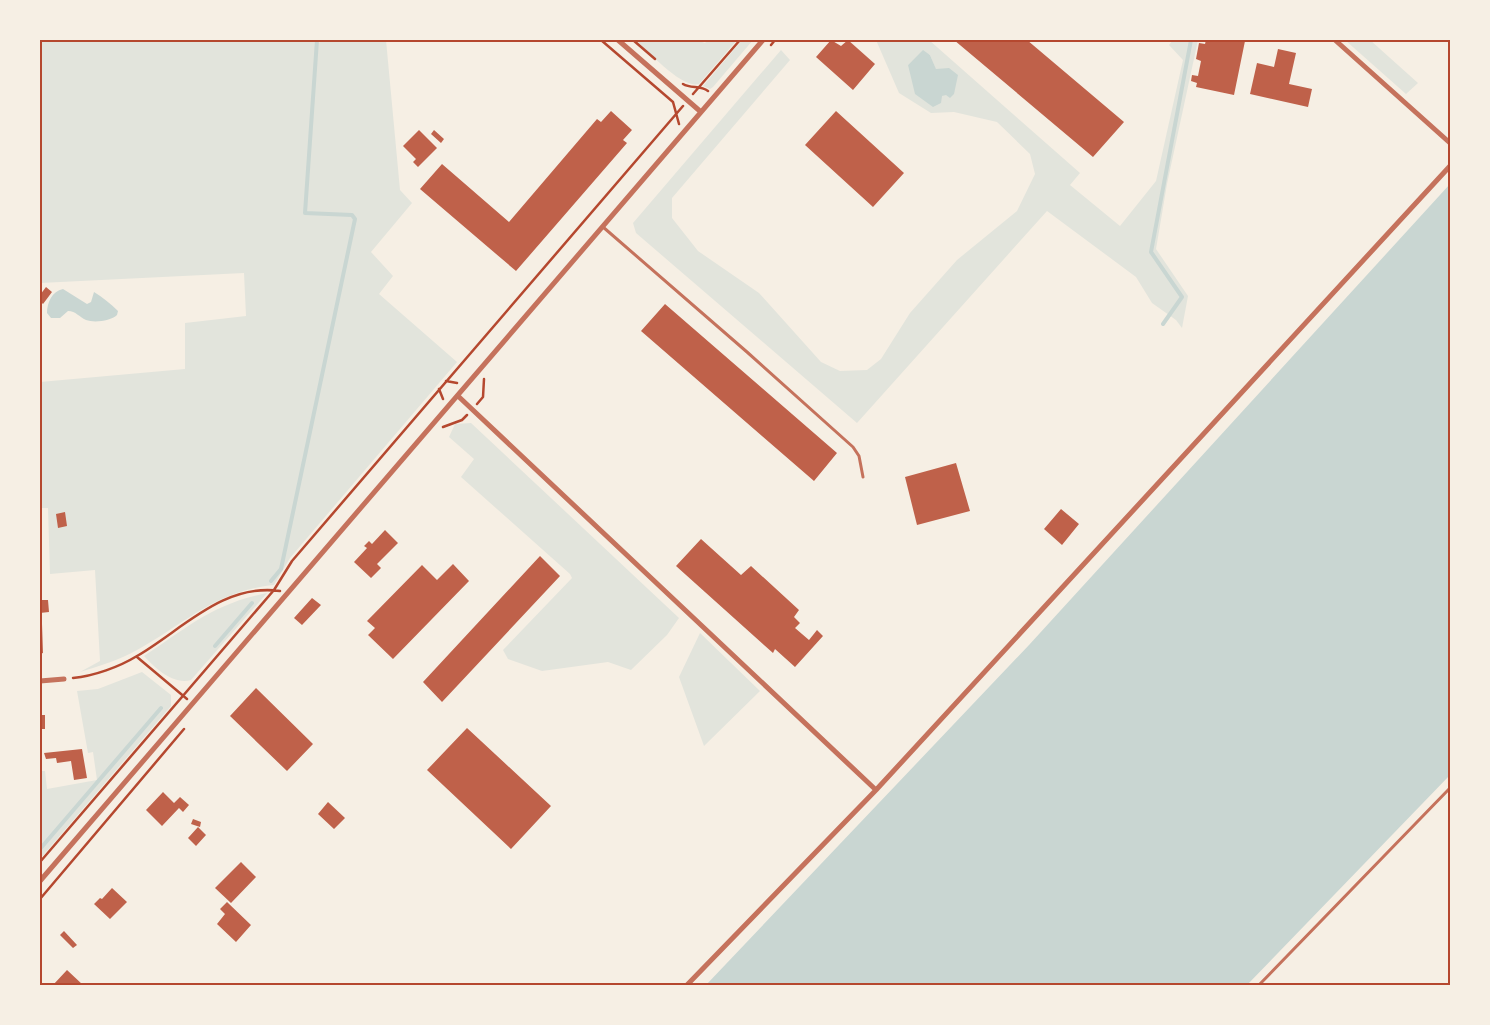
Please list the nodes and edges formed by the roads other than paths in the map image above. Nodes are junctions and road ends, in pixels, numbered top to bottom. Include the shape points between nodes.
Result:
1 (618, 40) edge
2 (763, 40) edge
3 (1335, 40) edge
4 (701, 112) junction
5 (1450, 142) edge
6 (1450, 166) edge
7 (603, 227) junction
8 (458, 396) junction
9 (863, 477) dead end
10 (64, 679) dead end
11 (40, 681) edge
12 (1450, 788) edge
13 (876, 790) junction
14 (40, 881) edge
15 (687, 985) edge
16 (1259, 985) edge

1 - 4 street
2 - 4 street
3 - 5 street
4 - 7 street
6 - 13 street
7 - 8 street
7 - 9 lane via 853,448
8 - 13 street
8 - 14 street
10 - 11 street
12 - 16 lane
13 - 15 street

